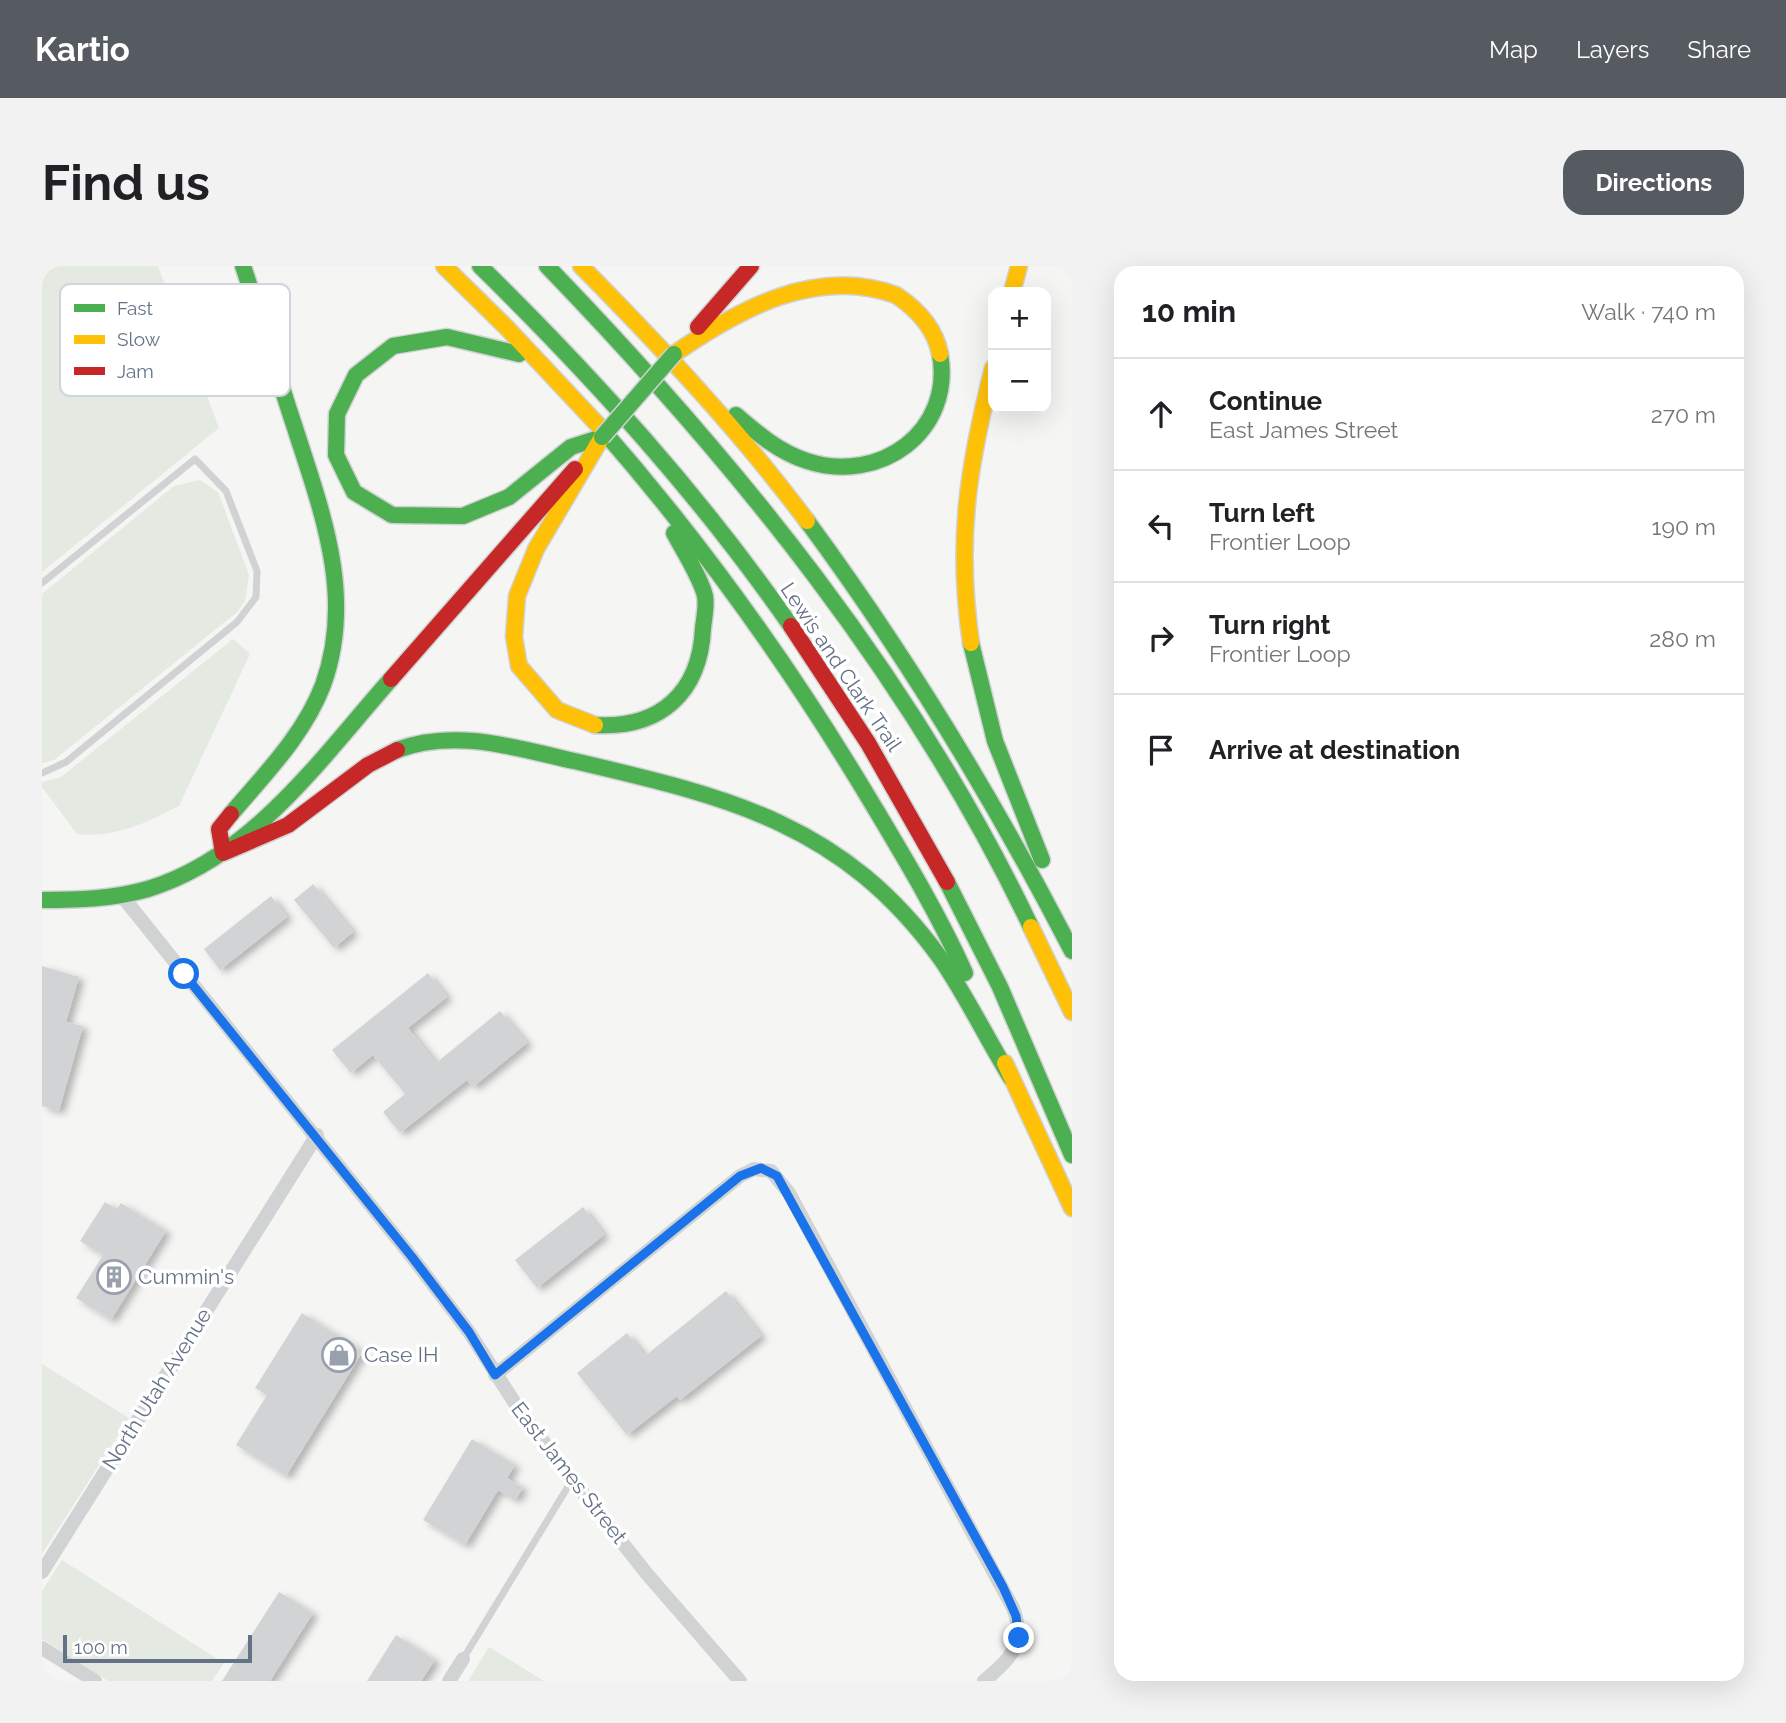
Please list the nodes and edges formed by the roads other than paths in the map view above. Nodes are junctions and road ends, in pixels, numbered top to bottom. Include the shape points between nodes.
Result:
1 (243, 266) edge
2 (444, 266) edge
3 (480, 266) edge
4 (547, 266) edge
5 (581, 266) edge
6 (598, 266) edge
7 (751, 266) edge
8 (1019, 266) edge
9 (720, 277) dead end
10 (249, 284) edge
11 (1013, 287) edge
12 (708, 317) junction
13 (638, 321) junction
14 (430, 322) dead end
15 (398, 328) dead end
16 (687, 373) junction
17 (560, 383) junction
18 (988, 390) edge
19 (284, 396) edge
20 (602, 438) junction
21 (645, 483) junction
22 (567, 488) junction
23 (42, 583) edge
24 (42, 773) edge
25 (223, 853) junction
26 (122, 895) junction
27 (42, 900) edge
28 (1072, 937) edge
29 (1072, 951) edge
30 (1072, 1012) edge
31 (1011, 1078) junction
32 (317, 1135) junction
33 (1072, 1155) edge
34 (1072, 1209) edge
35 (495, 1375) junction
36 (572, 1479) junction
37 (42, 1572) edge
38 (42, 1648) edge
39 (463, 1659) joint
40 (95, 1681) edge
41 (449, 1681) edge
42 (740, 1681) edge
43 (984, 1681) edge

1 - 10 main road
2 - 17 main road
3 - 33 main road, Lewis and Clark Trail via 579,365 673,471 784,617 876,756 964,914 1020,1029
4 - 30 main road, Lewis and Clark Trail via 706,438 798,552 947,777 1007,880
5 - 13 main road
6 - 13 main road
7 - 12 main road
8 - 11 main road
9 - 12 main road
12 - 16 main road via 809,276 844,273 875,279 901,293 928,324 941,360 939,399 923,430 902,452 864,467 836,467 777,448
12 - 20 main road, bridge
13 - 16 main road
14 - 17 main road via 477,330
15 - 20 main road via 376,338 355,358 338,388 332,416 341,463 370,500 401,516 450,518 501,503 572,446
16 - 29 main road via 803,517 908,664 1002,816
17 - 21 main road
18 - 28 main road via 968,478 964,520 970,637 995,742
19 - 25 main road via 324,520 337,580 337,635 323,687 285,750 219,829
20 - 22 main road
21 - 22 main road via 705,596 702,654 690,683 666,710 634,724 596,726 557,710 519,666 514,637 517,596
21 - 31 main road via 747,608 837,743 939,919
22 - 25 main road via 290,794
23 - 24 lane via 195,459 226,491 258,580 253,604 237,622 66,762
25 - 26 main road via 172,880
25 - 31 main road via 287,826 384,756 428,741 487,744 723,797 811,836 896,904 942,961
26 - 27 main road
26 - 32 street, East James Street
31 - 34 main road
32 - 35 street, East James Street via 448,1305
32 - 37 street, North Utah Avenue
35 - 36 street, East James Street
35 - 43 street via 740,1176 754,1168 771,1171 789,1193 1013,1608 1019,1631 1017,1646
36 - 39 lane
36 - 42 street, East James Street
38 - 40 street
39 - 41 street

